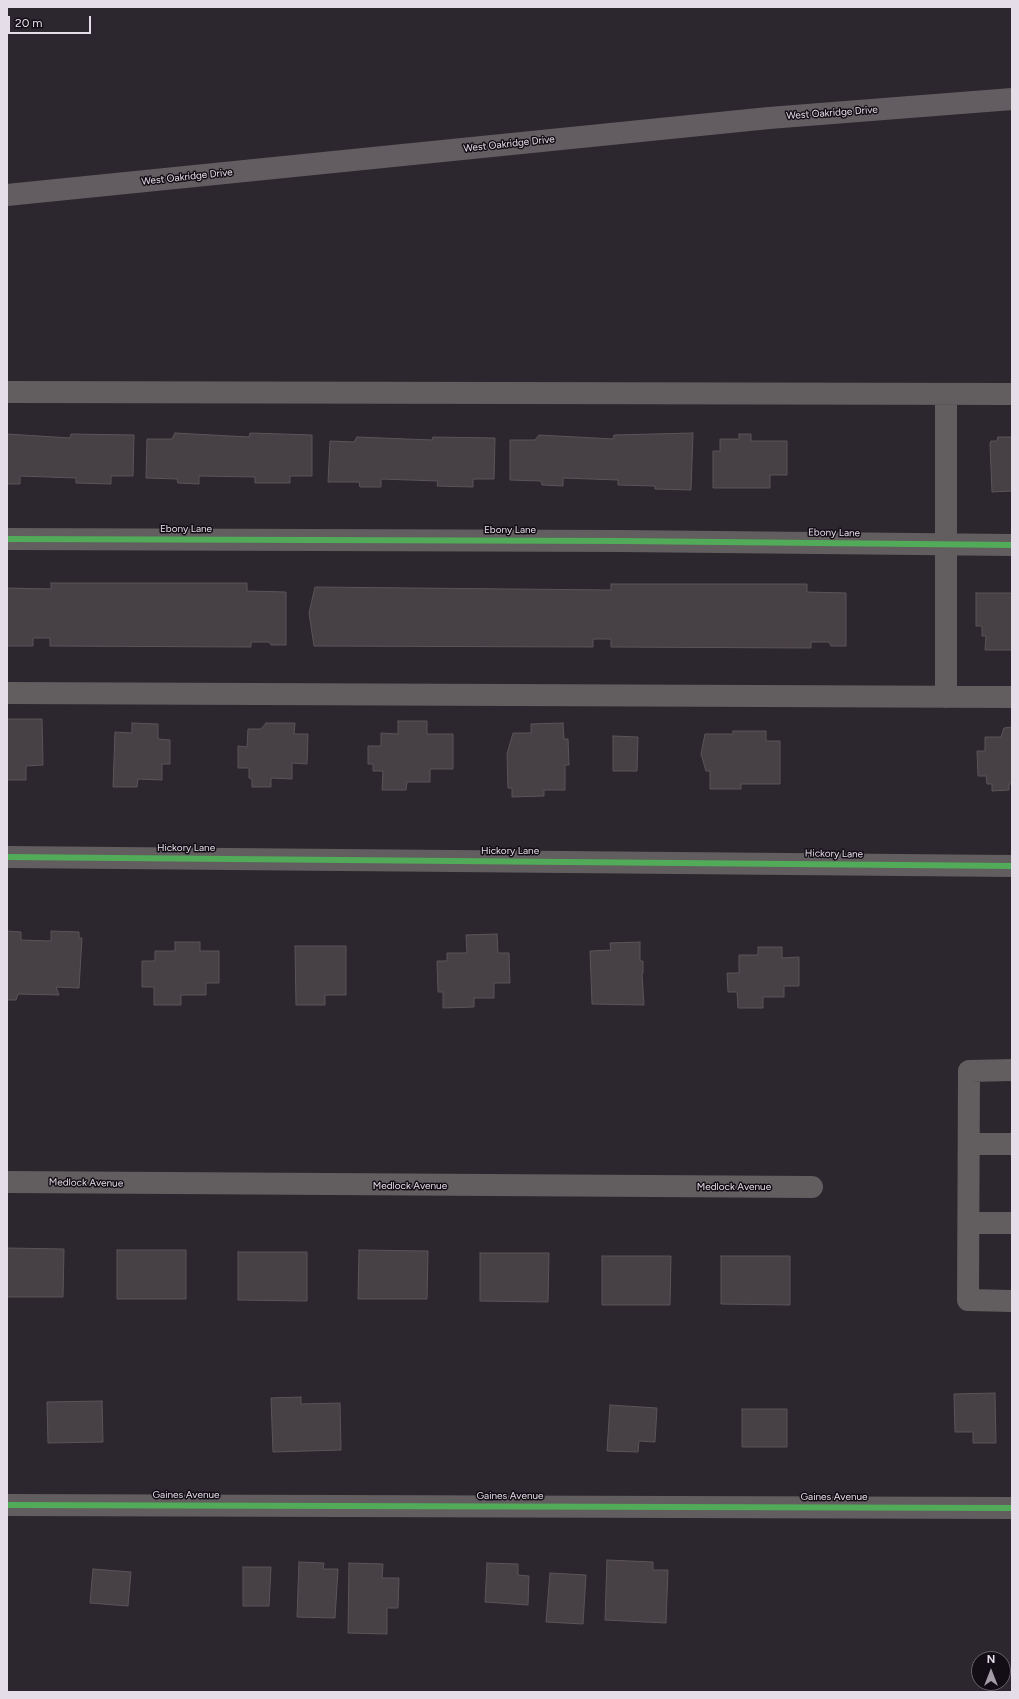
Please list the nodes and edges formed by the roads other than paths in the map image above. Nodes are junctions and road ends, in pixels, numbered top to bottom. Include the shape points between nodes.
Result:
1 (1012, 99) edge
2 (7, 195) edge
3 (7, 392) edge
4 (946, 394) junction
5 (1012, 394) edge
6 (7, 539) edge
7 (945, 544) junction
8 (1012, 545) edge
9 (7, 693) edge
10 (946, 696) junction
11 (1012, 697) edge
12 (7, 857) edge
13 (1012, 866) edge
14 (1012, 1070) edge
15 (968, 1144) junction
16 (1012, 1144) edge
17 (7, 1182) edge
18 (812, 1187) dead end
19 (968, 1223) junction
20 (1012, 1223) edge
21 (1012, 1301) edge
22 (7, 1505) edge
23 (1012, 1508) edge

1 - 2 main road, West Oakridge Drive via 769,118
3 - 4 street
4 - 5 street
4 - 7 street
6 - 7 street, Ebony Lane
7 - 8 street, Ebony Lane
7 - 10 street
9 - 10 street
10 - 11 street
12 - 13 street, Hickory Lane
14 - 15 street via 969,1071
15 - 16 street
15 - 19 street
17 - 18 street, Medlock Avenue
19 - 20 street
19 - 21 street via 968,1300
22 - 23 street, Gaines Avenue

